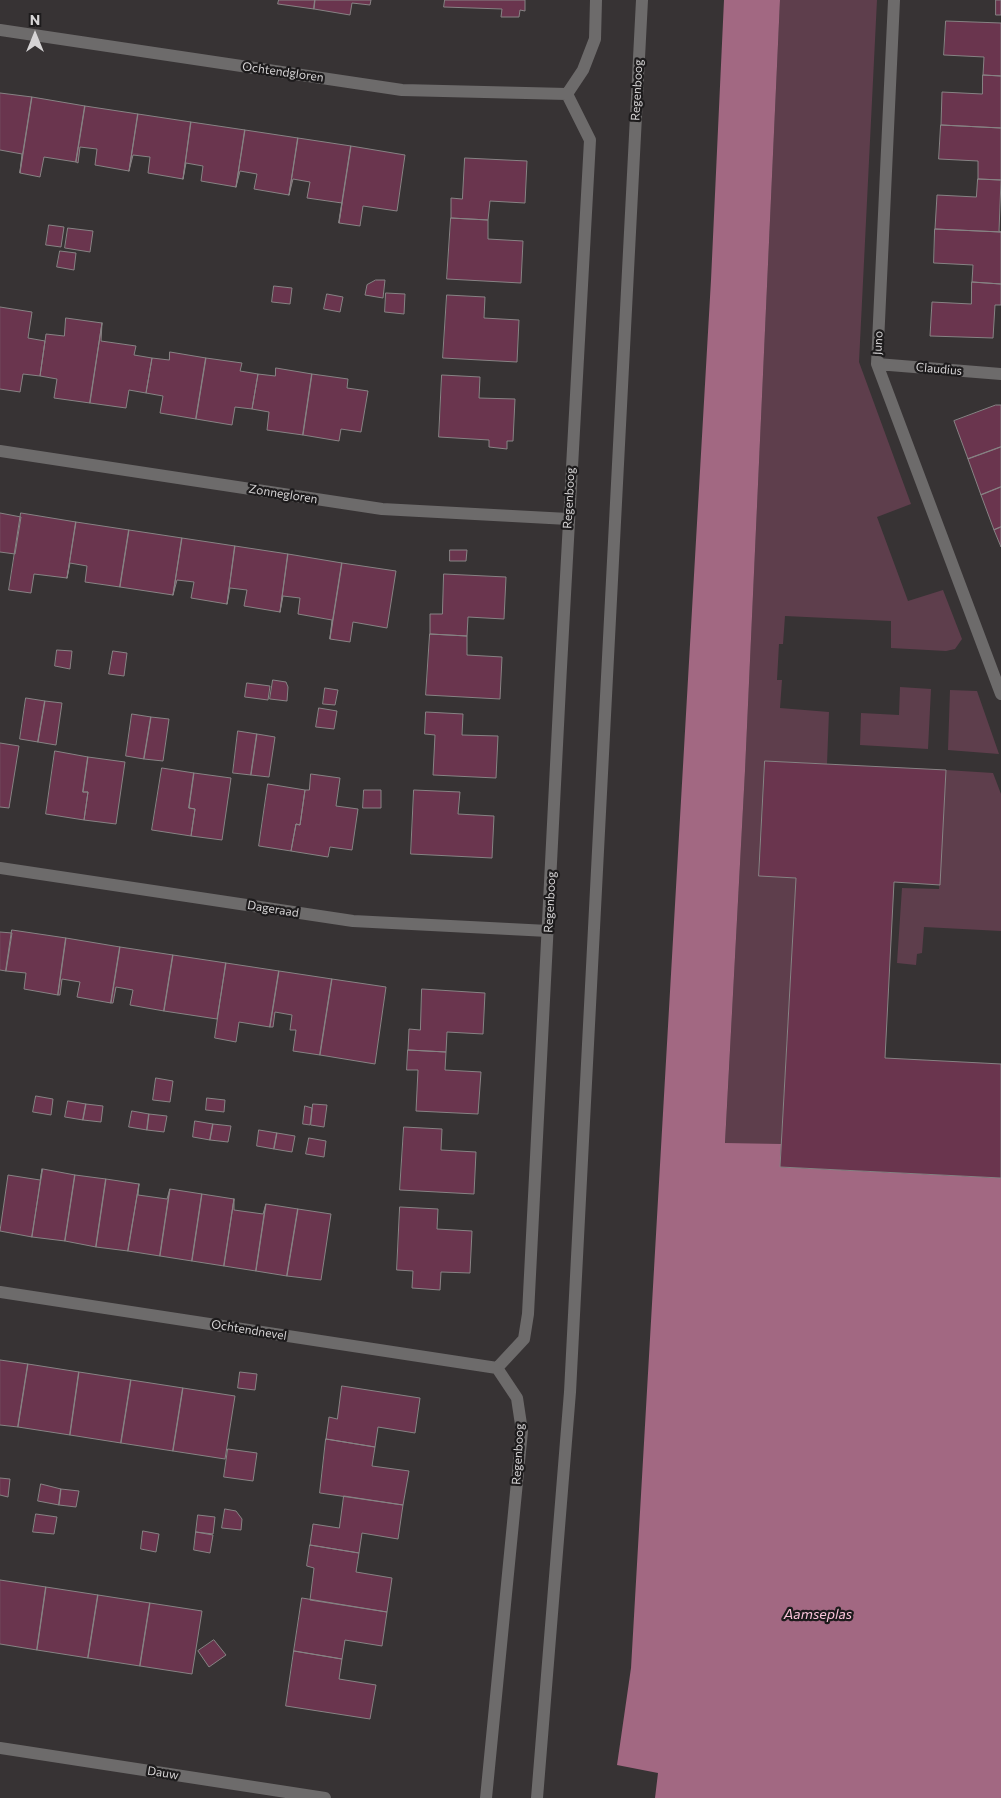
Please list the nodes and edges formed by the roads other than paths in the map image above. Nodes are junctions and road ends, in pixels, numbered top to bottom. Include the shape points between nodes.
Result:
1 (596, 0) edge
2 (642, 0) edge
3 (894, 0) edge
4 (0, 30) edge
5 (567, 94) junction
6 (877, 364) junction
7 (1001, 374) edge
8 (0, 451) edge
9 (568, 519) junction
10 (1001, 694) edge
11 (0, 868) edge
12 (548, 931) junction
13 (0, 1292) edge
14 (497, 1368) junction
15 (0, 1748) edge
16 (325, 1798) edge
17 (486, 1798) edge
18 (536, 1798) edge

1 - 5 street via 595,39 583,70
2 - 18 street, Regenboog via 571,1382
3 - 6 street, Juno
4 - 5 street, Ochtendgloren via 402,90
5 - 9 street, Regenboog via 590,140
6 - 7 street, Claudius
6 - 10 street, Juno
8 - 9 street, Zonnegloren via 382,509
9 - 12 street, Regenboog
11 - 12 street, Dageraad via 353,921
12 - 14 street, Regenboog via 528,1314 524,1339
13 - 14 street, Ochtendnevel
14 - 17 street, Regenboog via 517,1398 522,1431
15 - 16 street, Dauw

